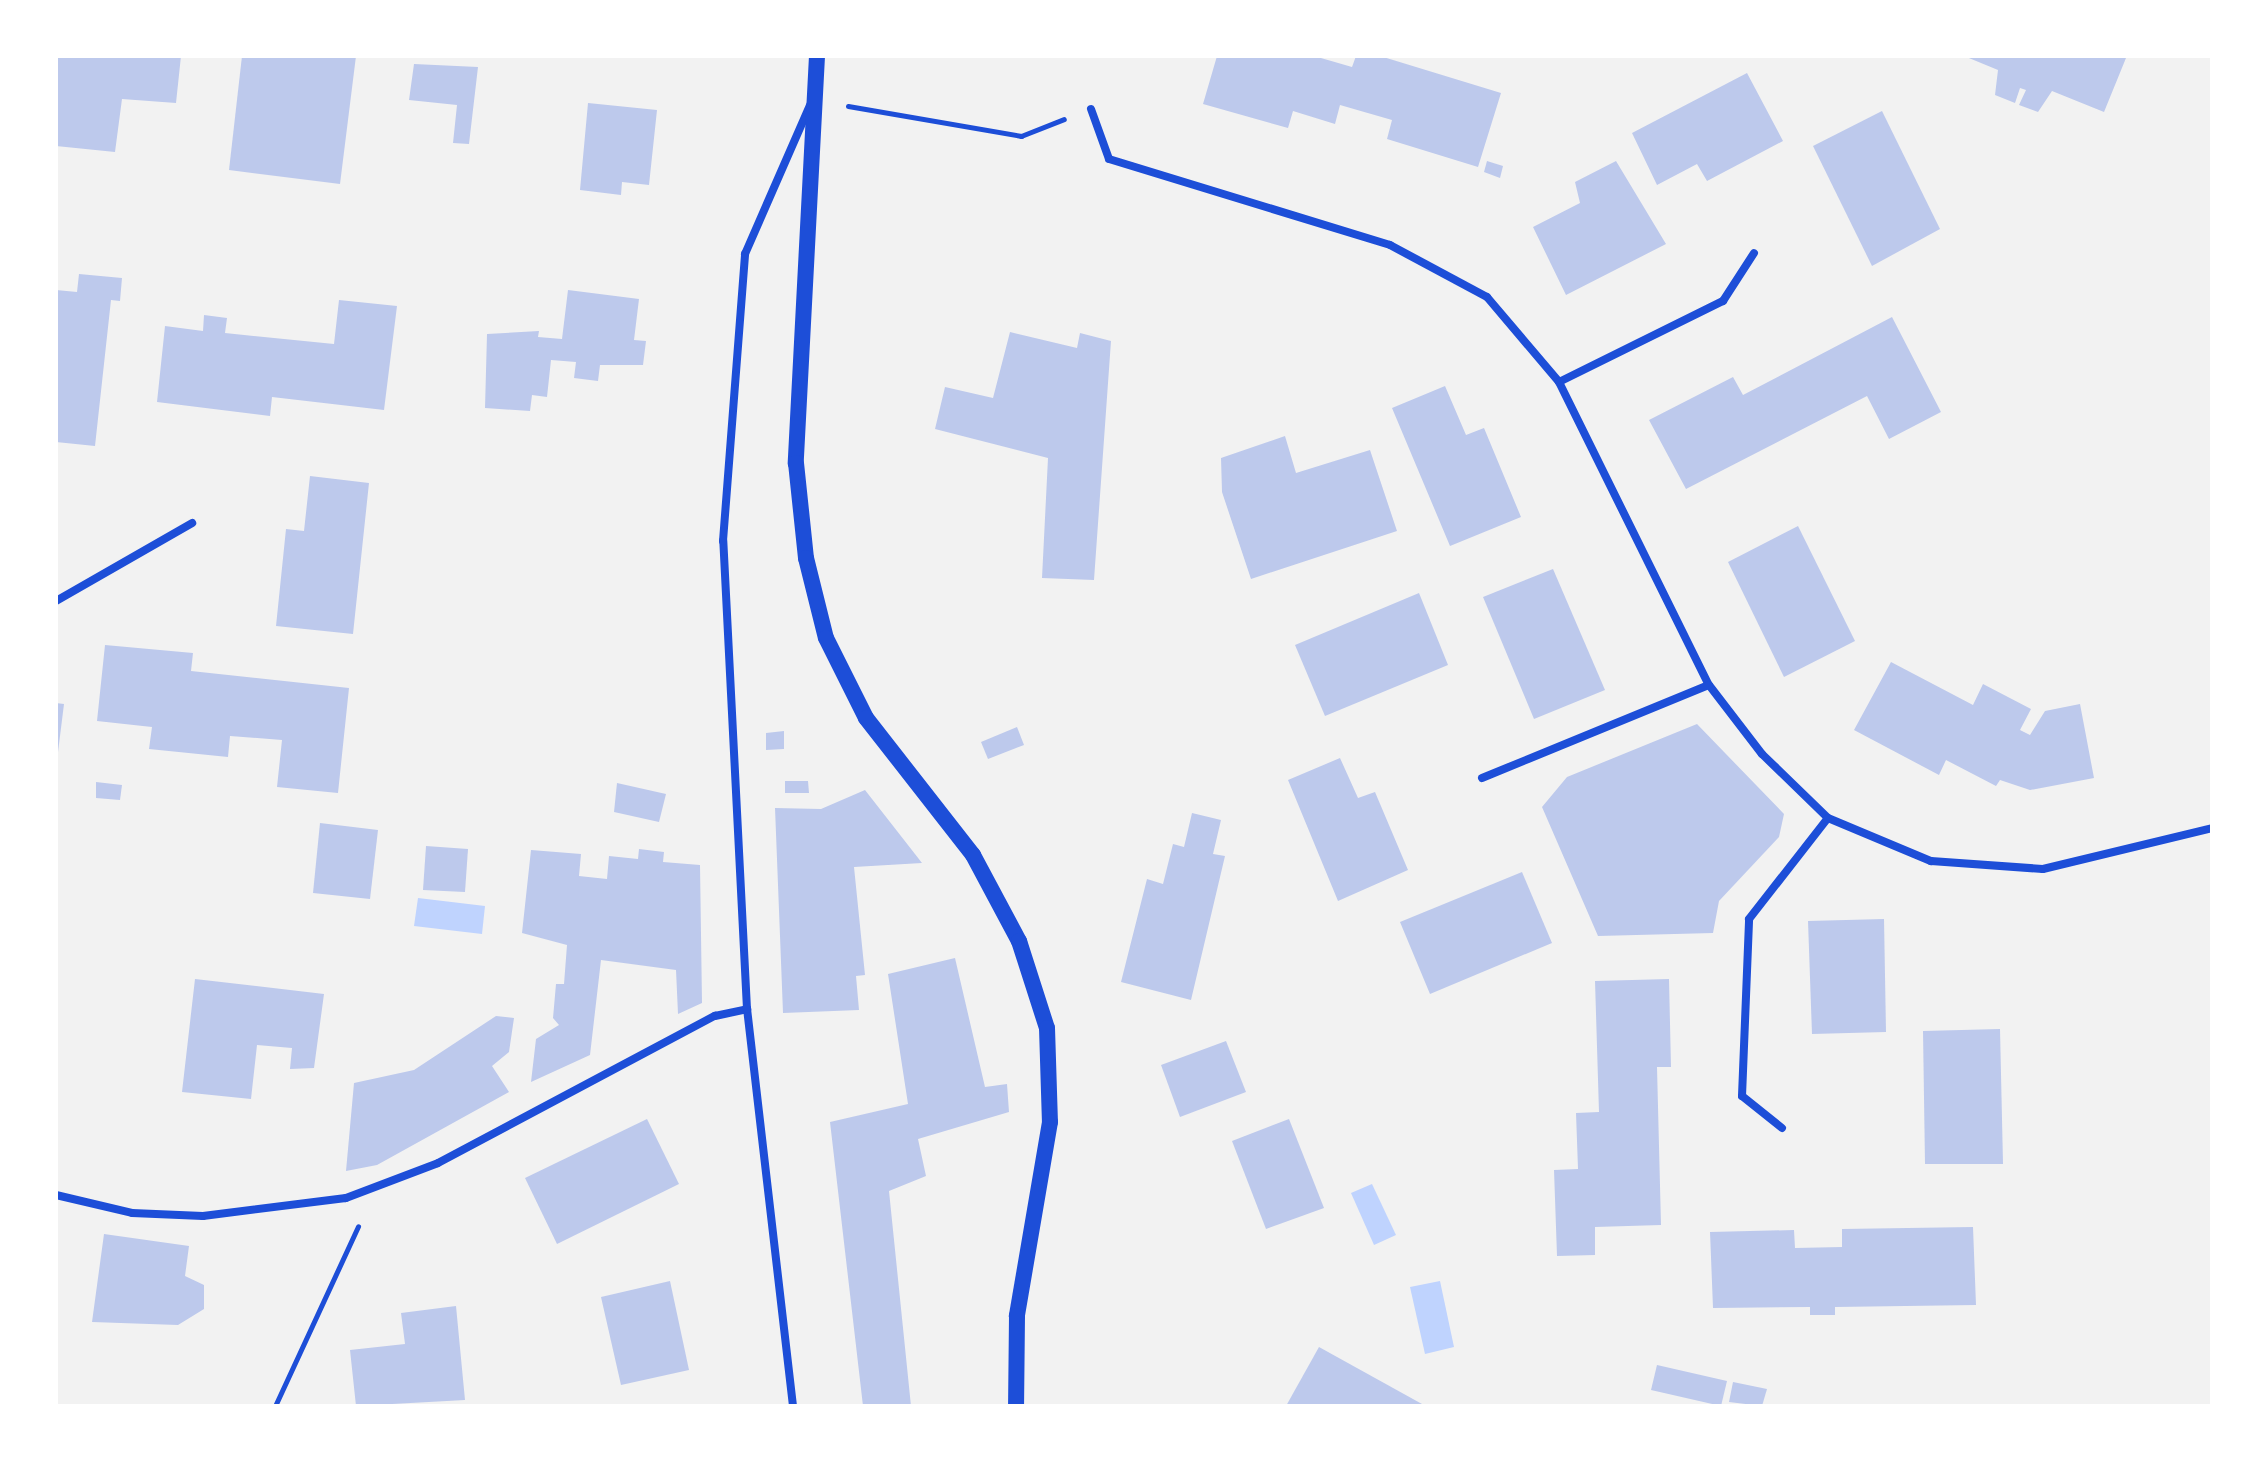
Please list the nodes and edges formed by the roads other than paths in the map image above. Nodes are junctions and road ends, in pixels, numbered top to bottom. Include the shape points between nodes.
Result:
1 (817, 56) edge
2 (812, 100) junction
3 (1091, 109) road end
4 (1754, 253) dead end
5 (1559, 382) junction
6 (192, 523) dead end
7 (56, 601) edge
8 (1709, 685) junction
9 (1482, 778) dead end
10 (1828, 818) junction
11 (2212, 828) edge
12 (747, 1009) junction
13 (1782, 1128) dead end
14 (56, 1195) edge
15 (793, 1406) edge
16 (1016, 1406) edge

1 - 2 main road
2 - 12 street via 745,254 723,541
2 - 16 main road via 796,463 806,558 826,638 866,718 973,855 1019,941 1047,1028 1050,1122 1017,1316
3 - 5 street via 1109,159 1390,245 1487,297
4 - 5 street via 1723,301
5 - 8 street
6 - 7 street
8 - 9 street
8 - 10 street via 1762,754
10 - 11 street via 1931,861 2043,869
10 - 13 street via 1749,919 1742,1096
12 - 14 street via 715,1016 438,1163 346,1198 203,1216 132,1213
12 - 15 street

